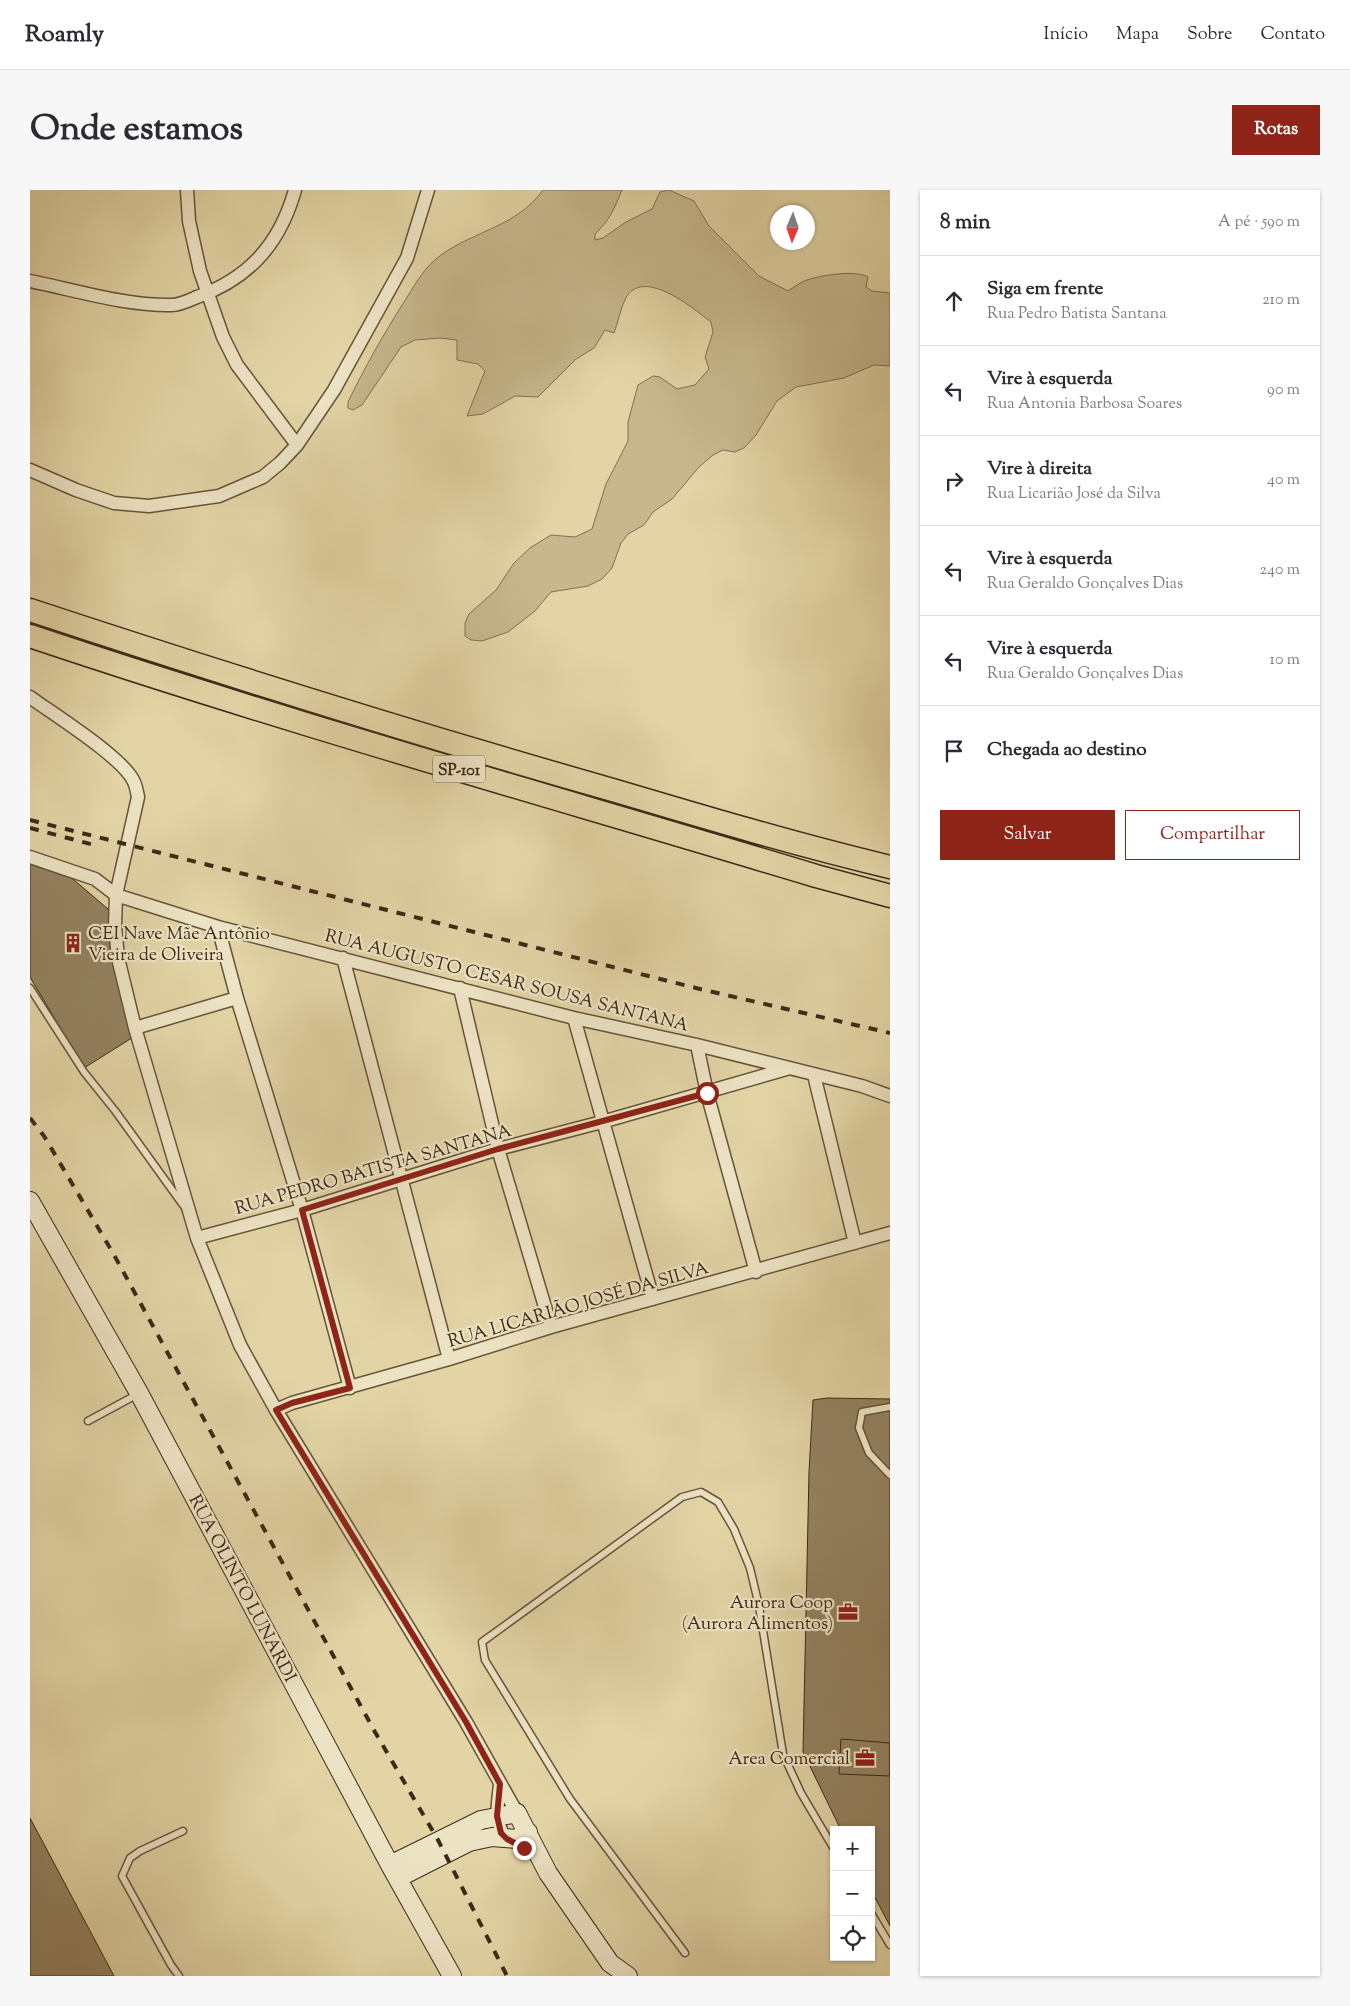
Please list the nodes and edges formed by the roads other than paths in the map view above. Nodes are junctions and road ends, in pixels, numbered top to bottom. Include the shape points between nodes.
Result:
1 (187, 190) edge
2 (295, 190) edge
3 (428, 190) edge
4 (30, 281) edge
5 (208, 293) junction
6 (297, 445) junction
7 (30, 470) edge
8 (30, 596) edge
9 (30, 610) edge
10 (88, 629) junction
11 (30, 636) edge
12 (30, 698) edge
13 (30, 857) edge
14 (890, 867) edge
15 (116, 895) junction
16 (890, 896) edge
17 (218, 927) junction
18 (343, 958) junction
19 (30, 988) edge
20 (460, 988) junction
21 (237, 998) junction
22 (574, 1018) junction
23 (135, 1028) junction
24 (697, 1045) junction
25 (790, 1068) junction
26 (814, 1075) junction
27 (707, 1093) junction
28 (890, 1096) edge
29 (602, 1122) junction
30 (498, 1149) junction
31 (400, 1178) junction
32 (30, 1201) edge
33 (302, 1210) junction
34 (189, 1212) junction
35 (890, 1233) edge
36 (197, 1238) junction
37 (855, 1243) junction
38 (756, 1272) junction
39 (653, 1299) junction
40 (551, 1327) junction
41 (449, 1359) junction
42 (350, 1388) junction
43 (139, 1393) junction
44 (890, 1407) edge
45 (276, 1410) junction
46 (88, 1421) dead end
47 (890, 1474) edge
48 (500, 1784) junction
49 (517, 1813) junction
50 (497, 1816) junction
51 (183, 1831) dead end
52 (528, 1832) junction
53 (507, 1839) junction
54 (830, 1842) edge
55 (394, 1871) junction
56 (548, 1873) junction
57 (873, 1916) edge
58 (890, 1945) edge
59 (685, 1953) dead end
60 (179, 1976) edge
61 (452, 1976) edge
62 (628, 1976) edge

1 - 5 street via 188,220
2 - 5 street via 288,214 273,243 237,277
3 - 6 street via 407,258 334,390
4 - 5 street via 117,300 174,306
5 - 6 street via 222,337 237,365
6 - 7 street via 263,477 219,496 148,506 114,503
8 - 10 highway
9 - 10 highway, SP-101
10 - 14 highway, SP-101 via 491,756
11 - 16 highway, SP-101 via 320,728
12 - 15 street via 90,739 134,781 138,797
13 - 15 street, RUA AUGUSTO CESAR SOUSA SANTANA via 95,879
15 - 17 street, RUA AUGUSTO CESAR SOUSA SANTANA
15 - 23 street via 118,958
17 - 18 street, RUA AUGUSTO CESAR SOUSA SANTANA
17 - 21 street
18 - 20 street, RUA AUGUSTO CESAR SOUSA SANTANA
18 - 31 street
19 - 34 lane via 84,1072
20 - 22 street, RUA AUGUSTO CESAR SOUSA SANTANA
20 - 30 street
21 - 23 street
21 - 33 street
22 - 24 street, RUA AUGUSTO CESAR SOUSA SANTANA
22 - 29 street
23 - 34 street
24 - 25 street, RUA AUGUSTO CESAR SOUSA SANTANA
24 - 27 street
25 - 26 street, RUA AUGUSTO CESAR SOUSA SANTANA
25 - 27 street, RUA PEDRO BATISTA SANTANA
26 - 28 street, RUA AUGUSTO CESAR SOUSA SANTANA
26 - 37 street
27 - 29 street, RUA PEDRO BATISTA SANTANA
27 - 38 street
29 - 30 street, RUA PEDRO BATISTA SANTANA
29 - 39 street
30 - 31 street, RUA PEDRO BATISTA SANTANA
30 - 40 street
31 - 33 street, RUA PEDRO BATISTA SANTANA
31 - 41 street
32 - 43 street, RUA OLINTO LUNARDI
33 - 36 street, RUA PEDRO BATISTA SANTANA
33 - 42 street
34 - 36 street
35 - 37 street, RUA LICARIÃO JOSÉ DA SILVA
36 - 45 street via 240,1345
37 - 38 street, RUA LICARIÃO JOSÉ DA SILVA
38 - 39 street, RUA LICARIÃO JOSÉ DA SILVA
39 - 40 street, RUA LICARIÃO JOSÉ DA SILVA
40 - 41 street, RUA LICARIÃO JOSÉ DA SILVA
41 - 42 street, RUA LICARIÃO JOSÉ DA SILVA
42 - 45 street, RUA LICARIÃO JOSÉ DA SILVA
43 - 46 lane
43 - 55 street, RUA OLINTO LUNARDI
44 - 47 lane via 862,1412 859,1428 868,1453
45 - 48 street via 466,1722
48 - 49 street
48 - 50 street
49 - 50 street
49 - 52 street
50 - 53 street via 501,1833
50 - 55 street via 464,1827
51 - 60 lane via 130,1858 122,1876
52 - 53 street via 516,1839
52 - 56 street
53 - 55 street via 492,1837 469,1842
53 - 56 street via 524,1848
54 - 59 lane via 783,1754 750,1568 734,1529 718,1502 701,1492 682,1497 482,1642 486,1660 570,1799
55 - 61 street, RUA OLINTO LUNARDI
56 - 62 street via 610,1963
57 - 58 lane

